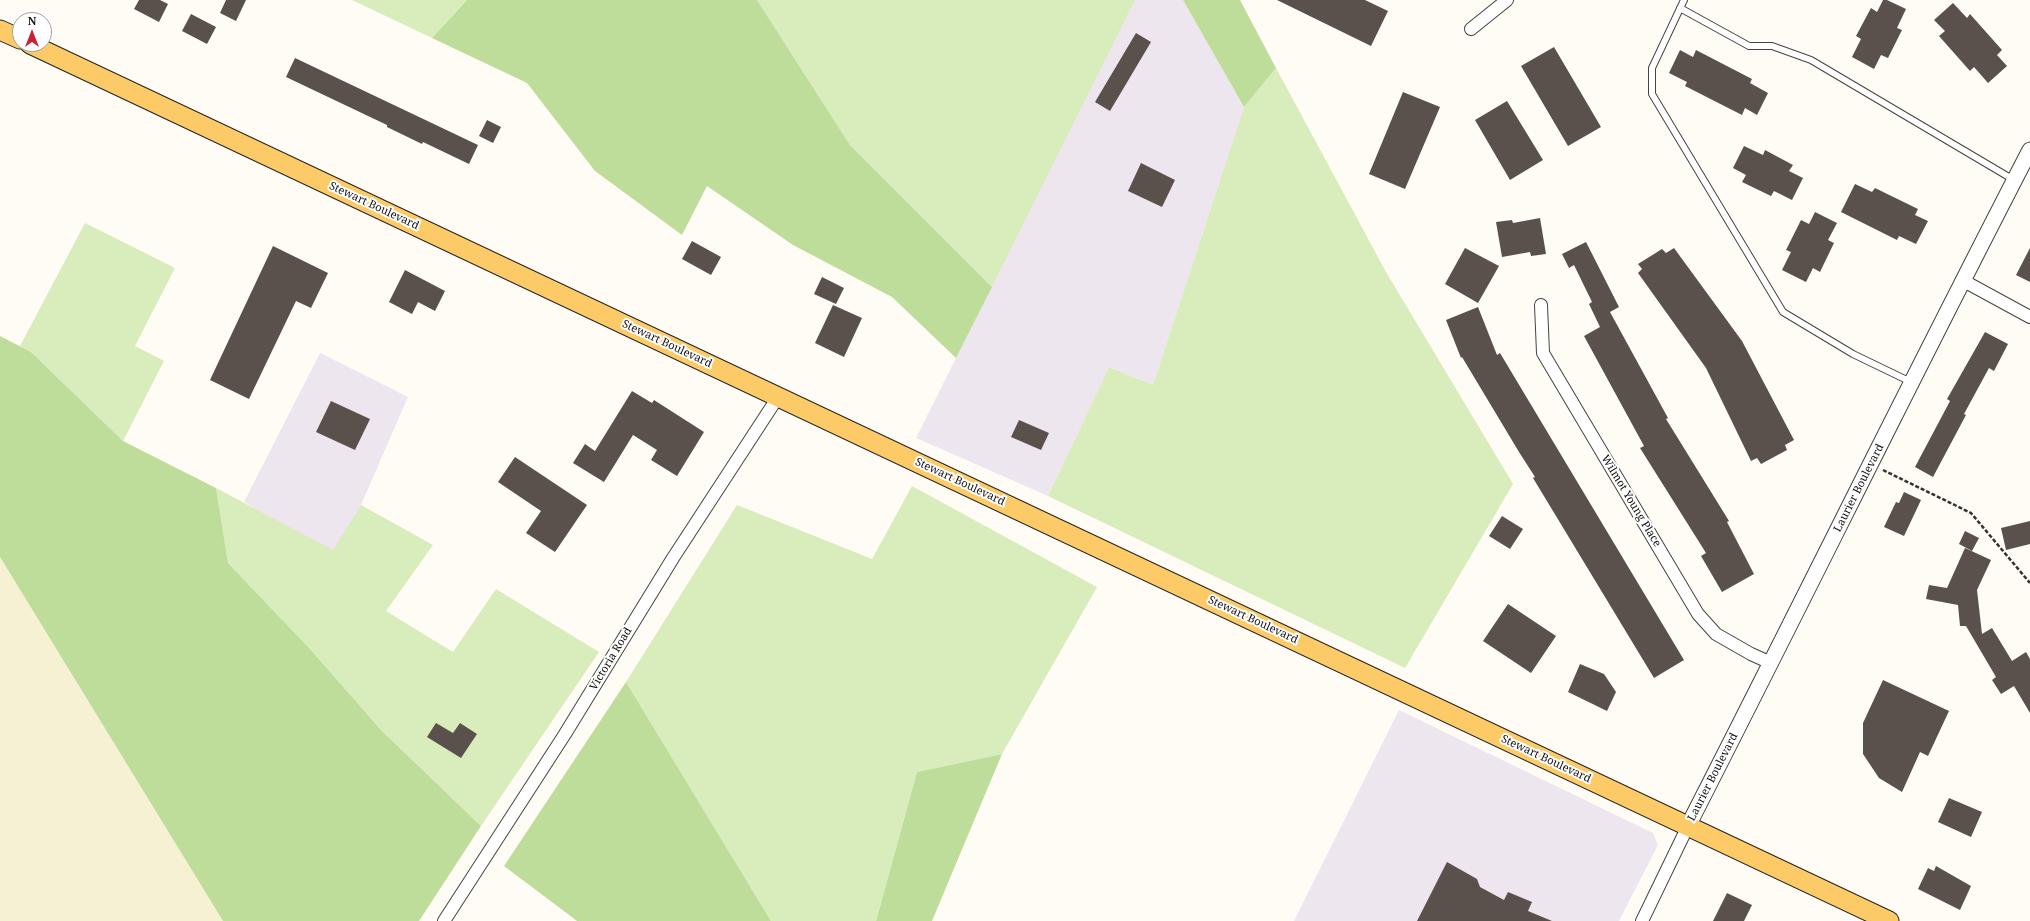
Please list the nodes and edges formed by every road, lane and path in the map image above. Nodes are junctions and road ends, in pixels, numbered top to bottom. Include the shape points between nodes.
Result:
1 (1507, 0) edge
2 (1684, 0) edge
3 (1680, 8) junction
4 (1471, 29) dead end
5 (0, 30) edge
6 (12, 35) edge
7 (47, 52) edge
8 (2030, 150) edge
9 (2014, 180) junction
10 (1962, 280) junction
11 (1541, 305) dead end
12 (2030, 317) edge
13 (1912, 383) junction
14 (778, 397) junction
15 (1872, 464) junction
16 (2030, 583) edge
17 (1771, 663) junction
18 (1688, 826) junction
19 (444, 921) edge
20 (1642, 921) edge
21 (1889, 921) edge

1 - 4 street
2 - 3 lane
3 - 9 lane via 1749,46 1772,46 1811,60
3 - 13 lane via 1652,68 1652,94 1783,312 1853,354
5 - 6 main road
7 - 14 main road, Stewart Boulevard
8 - 9 street, Laurier Boulevard
9 - 10 street, Laurier Boulevard
10 - 12 street
10 - 13 street, Laurier Boulevard
11 - 17 street, Wilmot Young Place via 1543,353 1698,614 1716,634
13 - 15 street, Laurier Boulevard
14 - 18 main road, Stewart Boulevard
14 - 19 street, Victoria Road via 673,558 565,734
15 - 16 path via 1971,513
15 - 17 street, Laurier Boulevard
17 - 18 street, Laurier Boulevard
18 - 20 street
18 - 21 main road, Stewart Boulevard

